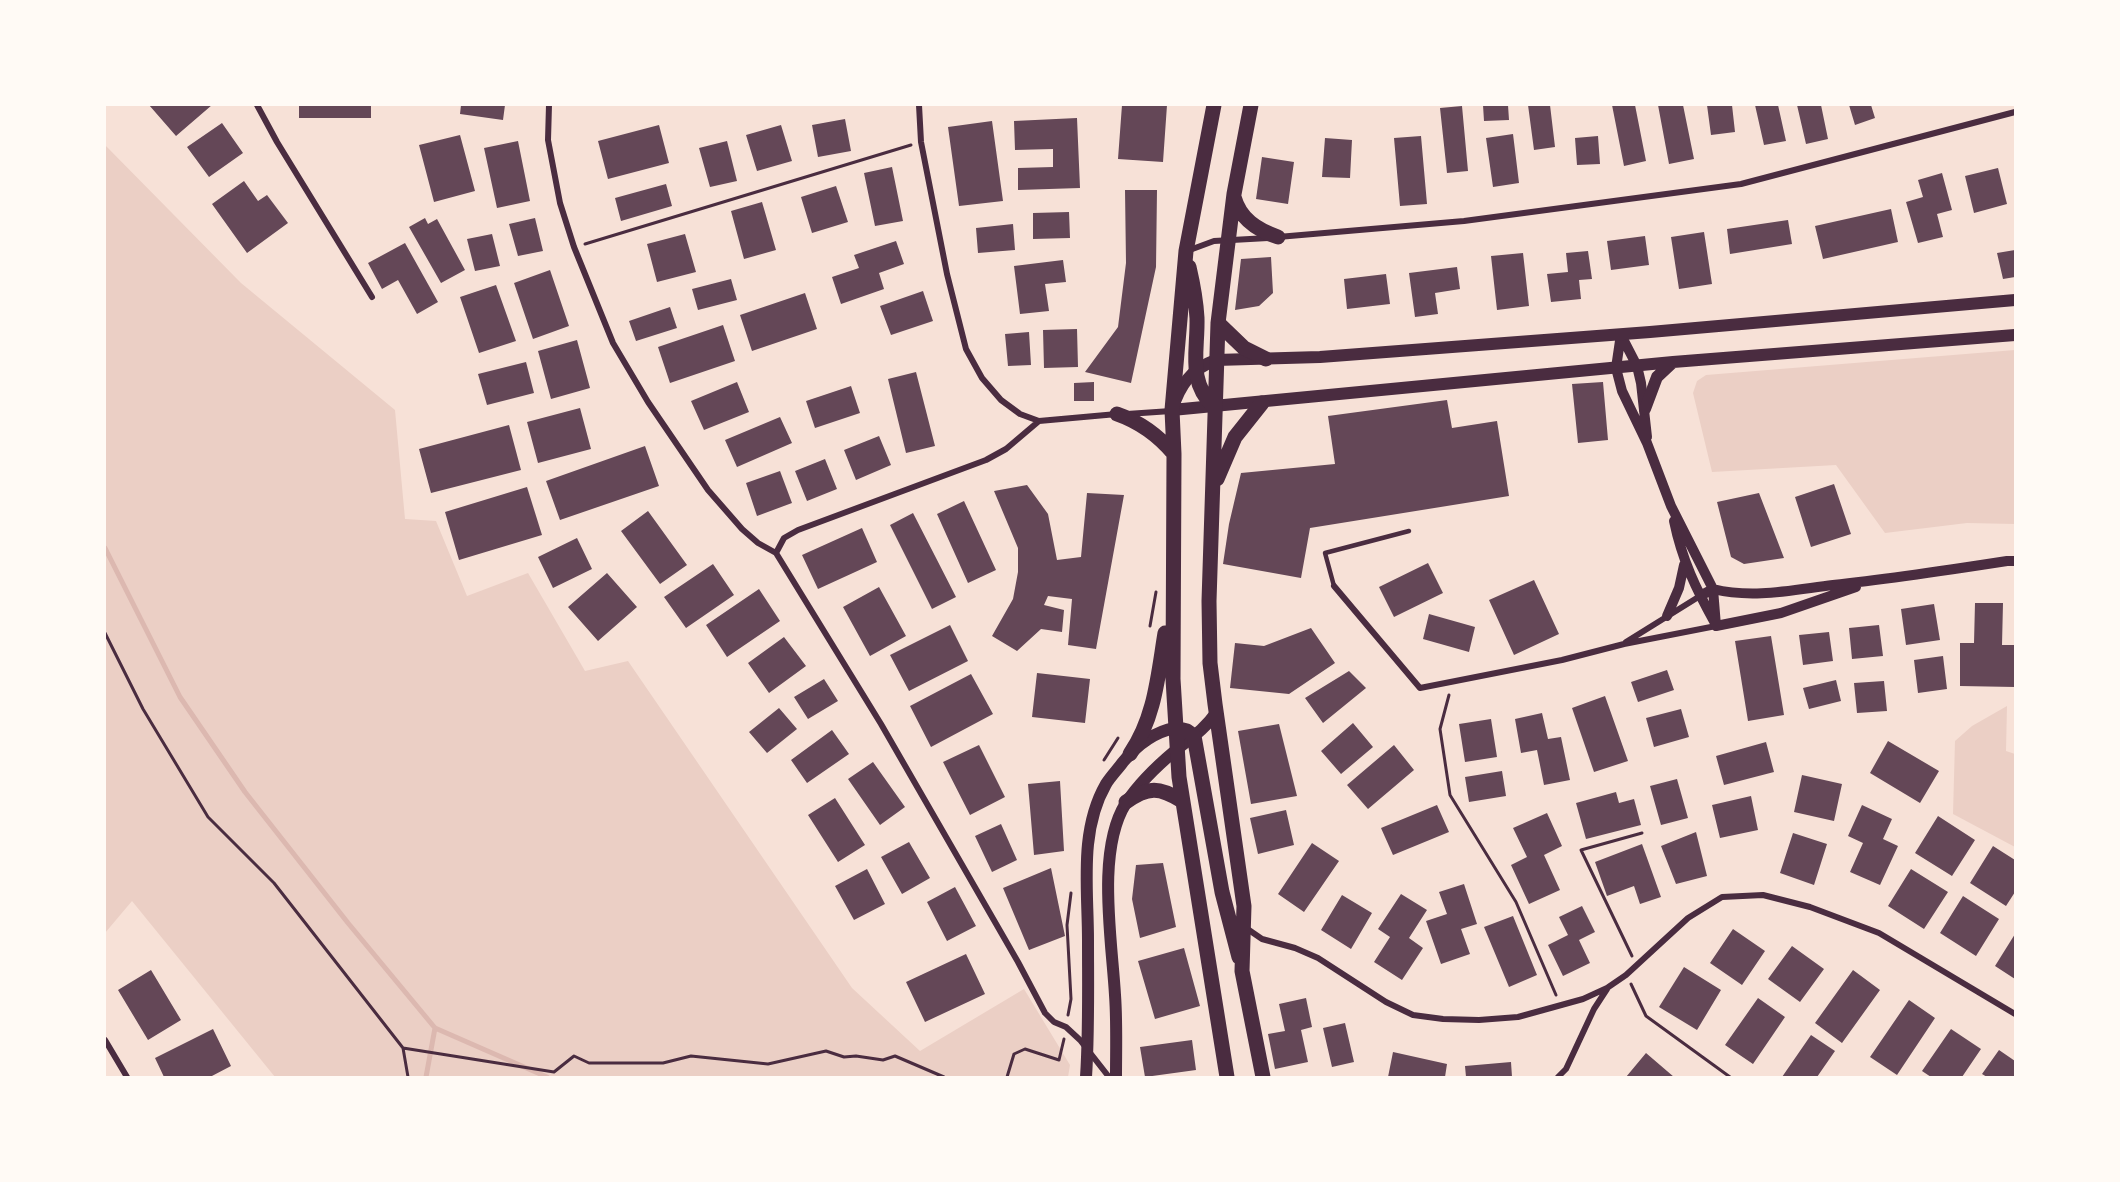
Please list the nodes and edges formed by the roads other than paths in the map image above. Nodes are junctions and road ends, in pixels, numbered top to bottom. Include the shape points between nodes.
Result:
1 (257, 105) edge
2 (549, 105) edge
3 (919, 105) edge
4 (1214, 105) edge
5 (1251, 105) edge
6 (2015, 112) edge
7 (1234, 194) junction
8 (1278, 237) junction
9 (1227, 240) junction
10 (1186, 251) junction
11 (372, 297) dead end
12 (2015, 300) edge
13 (1218, 323) junction
14 (1621, 334) junction
15 (2015, 336) edge
16 (1266, 359) junction
17 (1216, 360) junction
18 (1673, 362) junction
19 (1637, 366) junction
20 (1616, 368) junction
21 (1195, 370) junction
22 (1262, 403) junction
23 (1214, 407) junction
24 (1645, 409) junction
25 (1172, 410) junction
26 (1117, 414) junction
27 (1039, 421) junction
28 (1647, 443) junction
29 (1174, 454) junction
30 (1211, 503) junction
31 (1671, 506) junction
32 (1409, 531) dead end
33 (776, 553) junction
34 (2015, 561) edge
35 (1684, 562) junction
36 (1870, 582) junction
37 (1334, 586) joint
38 (1713, 589) junction
39 (1172, 591) junction
40 (1700, 596) junction
41 (1666, 616) junction
42 (1716, 626) junction
43 (1624, 644) junction
44 (1216, 714) junction
45 (1175, 728) junction
46 (1194, 736) junction
47 (1176, 750) junction
48 (1130, 754) junction
49 (1182, 801) junction
50 (1126, 802) junction
51 (1245, 926) junction
52 (1242, 971) junction
53 (1607, 988) junction
54 (2015, 1014) edge
55 (105, 1040) edge
56 (1088, 1048) junction
57 (127, 1077) edge
58 (1086, 1077) edge
59 (1109, 1077) edge
60 (1116, 1077) edge
61 (1227, 1077) edge
62 (1263, 1077) edge
63 (1558, 1077) edge

1 - 11 street
2 - 33 street via 548,140 560,203 613,343 708,490 741,529
3 - 27 street via 921,142 966,349 982,378 1001,400 1020,414
4 - 10 main road
5 - 7 main road
6 - 8 street via 1740,184 1464,221
7 - 8 main road via 1239,209 1251,224
7 - 9 main road
8 - 9 street
9 - 10 street
9 - 13 main road
10 - 21 main road via 1197,317
10 - 25 main road
12 - 14 main road
13 - 16 main road via 1244,348
13 - 17 main road
14 - 16 main road
14 - 19 street
14 - 20 street
15 - 18 main road
16 - 17 main road
17 - 21 main road
17 - 23 main road
18 - 19 main road
18 - 24 main road via 1657,377
19 - 20 main road
19 - 24 street
20 - 22 main road
20 - 28 street
21 - 23 main road via 1203,393
21 - 25 main road via 1183,384
22 - 23 main road
22 - 30 main road via 1229,447
23 - 25 main road
23 - 30 main road
24 - 28 street
25 - 26 street
25 - 29 main road
26 - 27 street
26 - 29 main road via 1151,432
27 - 33 street via 986,460 798,530 784,538
28 - 31 street
29 - 39 main road
30 - 44 main road via 1210,642
31 - 35 street
31 - 38 street
32 - 37 lane via 1325,553
33 - 56 street via 881,724 1045,1013
34 - 36 street
35 - 40 street
35 - 41 street via 1679,588
36 - 38 street via 1760,594
36 - 42 street via 1781,613
37 - 43 street via 1420,688
38 - 40 street
38 - 42 street
39 - 45 main road
39 - 48 main road via 1151,710
40 - 41 street
40 - 42 street
41 - 43 street
42 - 43 street
44 - 46 main road
44 - 51 main road
45 - 46 main road
45 - 47 main road
45 - 48 main road via 1153,734
46 - 47 main road
46 - 52 main road via 1222,892
47 - 49 main road
47 - 50 main road
48 - 56 main road via 1107,783 1094,810 1087,852
49 - 50 main road via 1164,791 1149,790
49 - 61 main road
50 - 60 main road via 1118,818 1108,865
51 - 52 main road
51 - 53 street via 1262,939 1318,958 1413,1015 1479,1020 1518,1017
52 - 62 main road
53 - 54 street via 1688,918 1722,897 1763,896 1810,907 1879,933
53 - 63 street via 1566,1069
55 - 57 street
56 - 58 main road
56 - 59 street

